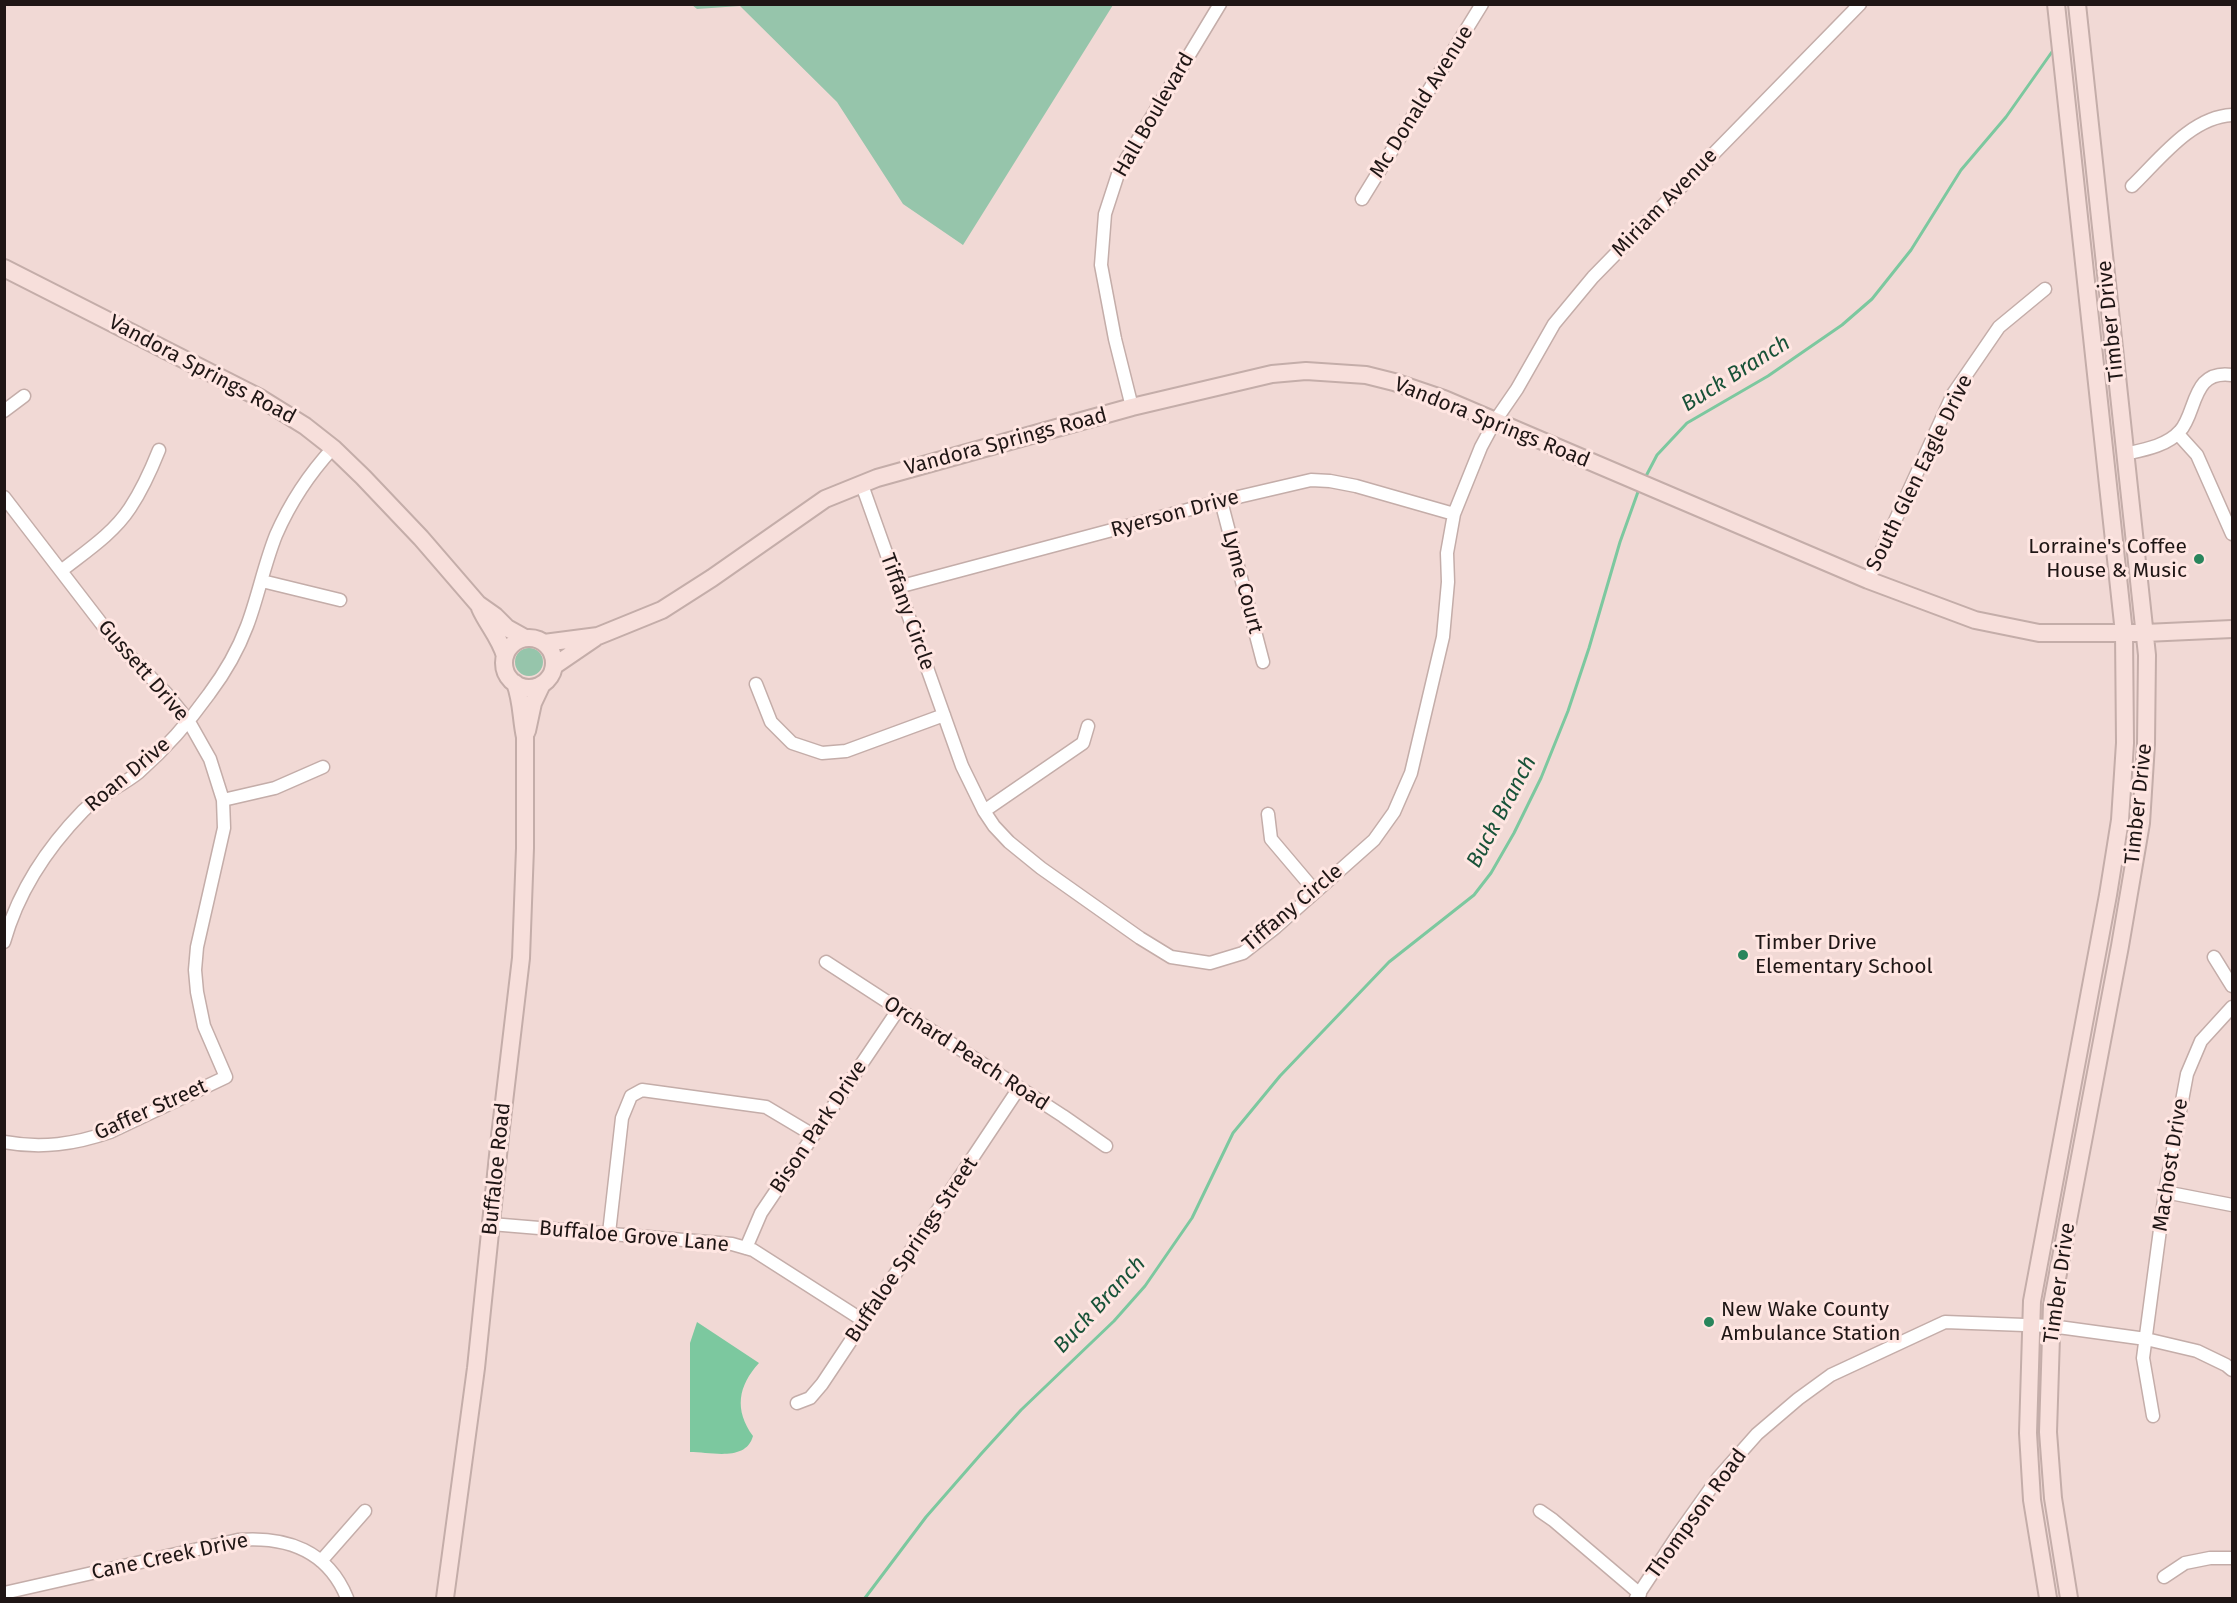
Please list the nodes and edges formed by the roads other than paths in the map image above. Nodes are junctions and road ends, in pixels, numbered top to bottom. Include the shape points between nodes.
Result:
1 (1220, 4) edge
2 (1482, 4) edge
3 (1860, 4) edge
4 (2056, 4) edge
5 (2077, 4) edge
6 (2232, 116) edge
7 (2132, 186) dead end
8 (1362, 199) dead end
9 (4, 268) edge
10 (2045, 289) dead end
11 (2232, 375) edge
12 (24, 396) dead end
13 (1132, 407) junction
14 (4, 411) edge
15 (1495, 421) junction
16 (2178, 434) junction
17 (333, 448) junction
18 (159, 450) dead end
19 (2125, 454) junction
20 (862, 485) junction
21 (4, 497) edge
22 (1221, 501) junction
23 (1454, 514) junction
24 (2230, 529) edge
25 (61, 571) junction
26 (262, 580) junction
27 (1868, 580) junction
28 (898, 587) junction
29 (340, 600) dead end
30 (478, 604) junction
31 (2232, 629) edge
32 (2124, 633) junction
33 (2145, 633) junction
34 (597, 636) junction
35 (525, 638) junction
36 (544, 643) junction
37 (505, 656) junction
38 (1263, 662) dead end
39 (554, 666) junction
40 (515, 683) junction
41 (542, 684) junction
42 (756, 684) dead end
43 (944, 715) junction
44 (188, 720) junction
45 (1088, 726) dead end
46 (525, 737) junction
47 (323, 768) dead end
48 (223, 800) junction
49 (984, 811) junction
50 (1269, 814) dead end
51 (1315, 891) junction
52 (4, 942) edge
53 (2214, 957) dead end
54 (826, 962) dead end
55 (2232, 986) edge
56 (2232, 1007) edge
57 (898, 1010) junction
58 (226, 1077) joint
59 (1019, 1088) junction
60 (813, 1135) junction
61 (4, 1142) edge
62 (1106, 1146) dead end
63 (2165, 1192) junction
64 (2232, 1204) edge
65 (491, 1224) junction
66 (609, 1233) junction
67 (746, 1248) junction
68 (864, 1321) junction
69 (2031, 1325) junction
70 (2051, 1326) junction
71 (2146, 1339) junction
72 (2232, 1370) edge
73 (797, 1403) dead end
74 (2153, 1416) dead end
75 (365, 1511) dead end
76 (1540, 1511) dead end
77 (2232, 1558) edge
78 (321, 1561) junction
79 (2164, 1577) dead end
80 (4, 1593) edge
81 (28, 1593) edge
82 (1638, 1596) edge
83 (347, 1599) edge
84 (445, 1599) edge
85 (2048, 1599) edge
86 (2069, 1599) edge

1 - 13 street, Hall Boulevard via 1119,171 1105,214 1101,265 1114,339
2 - 8 street, Mc Donald Avenue
3 - 15 street, Miriam Avenue via 1593,278 1554,324
4 - 32 street, Timber Drive
5 - 19 street, Timber Drive
6 - 7 street via 2212,118 2179,140
9 - 17 street, Vandora Springs Road via 260,398
10 - 27 street, South Glen Eagle Drive via 1999,327 1953,394
11 - 16 street via 2221,374 2203,385
12 - 14 street
13 - 15 street, Vandora Springs Road via 1272,374 1306,371 1366,375 1394,382
13 - 20 street, Vandora Springs Road
15 - 23 street, Tiffany Circle
15 - 27 street, Vandora Springs Road
16 - 19 street via 2151,448
16 - 24 street via 2197,455
17 - 26 street, Roan Drive via 293,502 276,536
17 - 30 street, Vandora Springs Road via 421,538
18 - 25 street via 129,509 114,527
19 - 33 street, Timber Drive
20 - 28 street, Tiffany Circle
20 - 34 street, Vandora Springs Road via 825,499 662,610
21 - 25 street, Gussett Drive
22 - 23 street, Ryerson Drive via 1311,480 1330,481
22 - 28 street, Ryerson Drive
22 - 38 street, Lyme Court
23 - 51 street, Tiffany Circle via 1447,553 1443,637 1411,773 1394,812 1374,840
25 - 44 street, Gussett Drive via 114,640
26 - 29 street
26 - 44 street, Roan Drive via 231,659
27 - 32 street, Vandora Springs Road via 1979,621 2039,633
28 - 43 street, Tiffany Circle
30 - 35 street, Vandora Springs Road
30 - 37 street, Vandora Springs Road
31 - 33 street, Vandora Springs Road
32 - 33 street, Vandora Springs Road
32 - 69 street, Timber Drive via 2125,743 2120,820 2032,1301
33 - 70 street, Timber Drive via 2146,744 2141,823
34 - 36 street, Vandora Springs Road
34 - 39 street, Vandora Springs Road
35 - 36 street
35 - 37 street via 512,644
36 - 39 street
37 - 40 street via 506,671
39 - 41 street
40 - 41 street via 528,688
40 - 46 street, Buffaloe Road
41 - 46 street, Buffaloe Road
42 - 43 street via 771,722 792,743 822,753 846,751
43 - 49 street, Tiffany Circle
44 - 48 street, Gussett Drive via 210,759
44 - 52 street, Roan Drive via 138,772 85,809 55,844 24,890
45 - 49 street via 1083,743
46 - 65 street, Buffaloe Road via 521,958
47 - 48 street via 275,788
48 - 58 street, Gussett Drive via 224,828 195,970 204,1026
49 - 51 street, Tiffany Circle via 1009,842 1041,868 1171,957 1210,963 1244,953
50 - 51 street via 1271,840
53 - 55 street
54 - 57 street, Orchard Peach Road
56 - 63 street, Machost Drive via 2201,1041 2187,1074
57 - 59 street, Orchard Peach Road
57 - 60 street, Bison Park Drive
58 - 61 street, Gaffer Street via 90,1139 52,1146
59 - 62 street, Orchard Peach Road
59 - 68 street, Buffaloe Springs Street
60 - 66 street via 766,1107 642,1090 631,1096 622,1118
60 - 67 street, Bison Park Drive via 761,1213
63 - 64 street
63 - 71 street, Machost Drive
65 - 66 street, Buffaloe Grove Lane
65 - 84 street, Buffaloe Road
66 - 67 street, Buffaloe Grove Lane
67 - 68 street, Buffaloe Grove Lane
68 - 73 street, Buffaloe Springs Street via 822,1384 810,1398
69 - 70 street, Thompson Road
69 - 82 street, Thompson Road via 1945,1322 1831,1376 1786,1408 1732,1461
69 - 85 street, Timber Drive via 2028,1444 2032,1500
70 - 71 street, Thompson Road
70 - 86 street, Timber Drive via 2048,1432
71 - 72 street, Thompson Road via 2197,1351
71 - 74 street, Machost Drive via 2143,1358
75 - 78 street
76 - 82 street
77 - 79 street via 2185,1563
78 - 81 street, Cane Creek Drive via 304,1549 278,1540 238,1540
78 - 83 street, Cane Creek Drive
80 - 81 street, Cane Creek Drive

